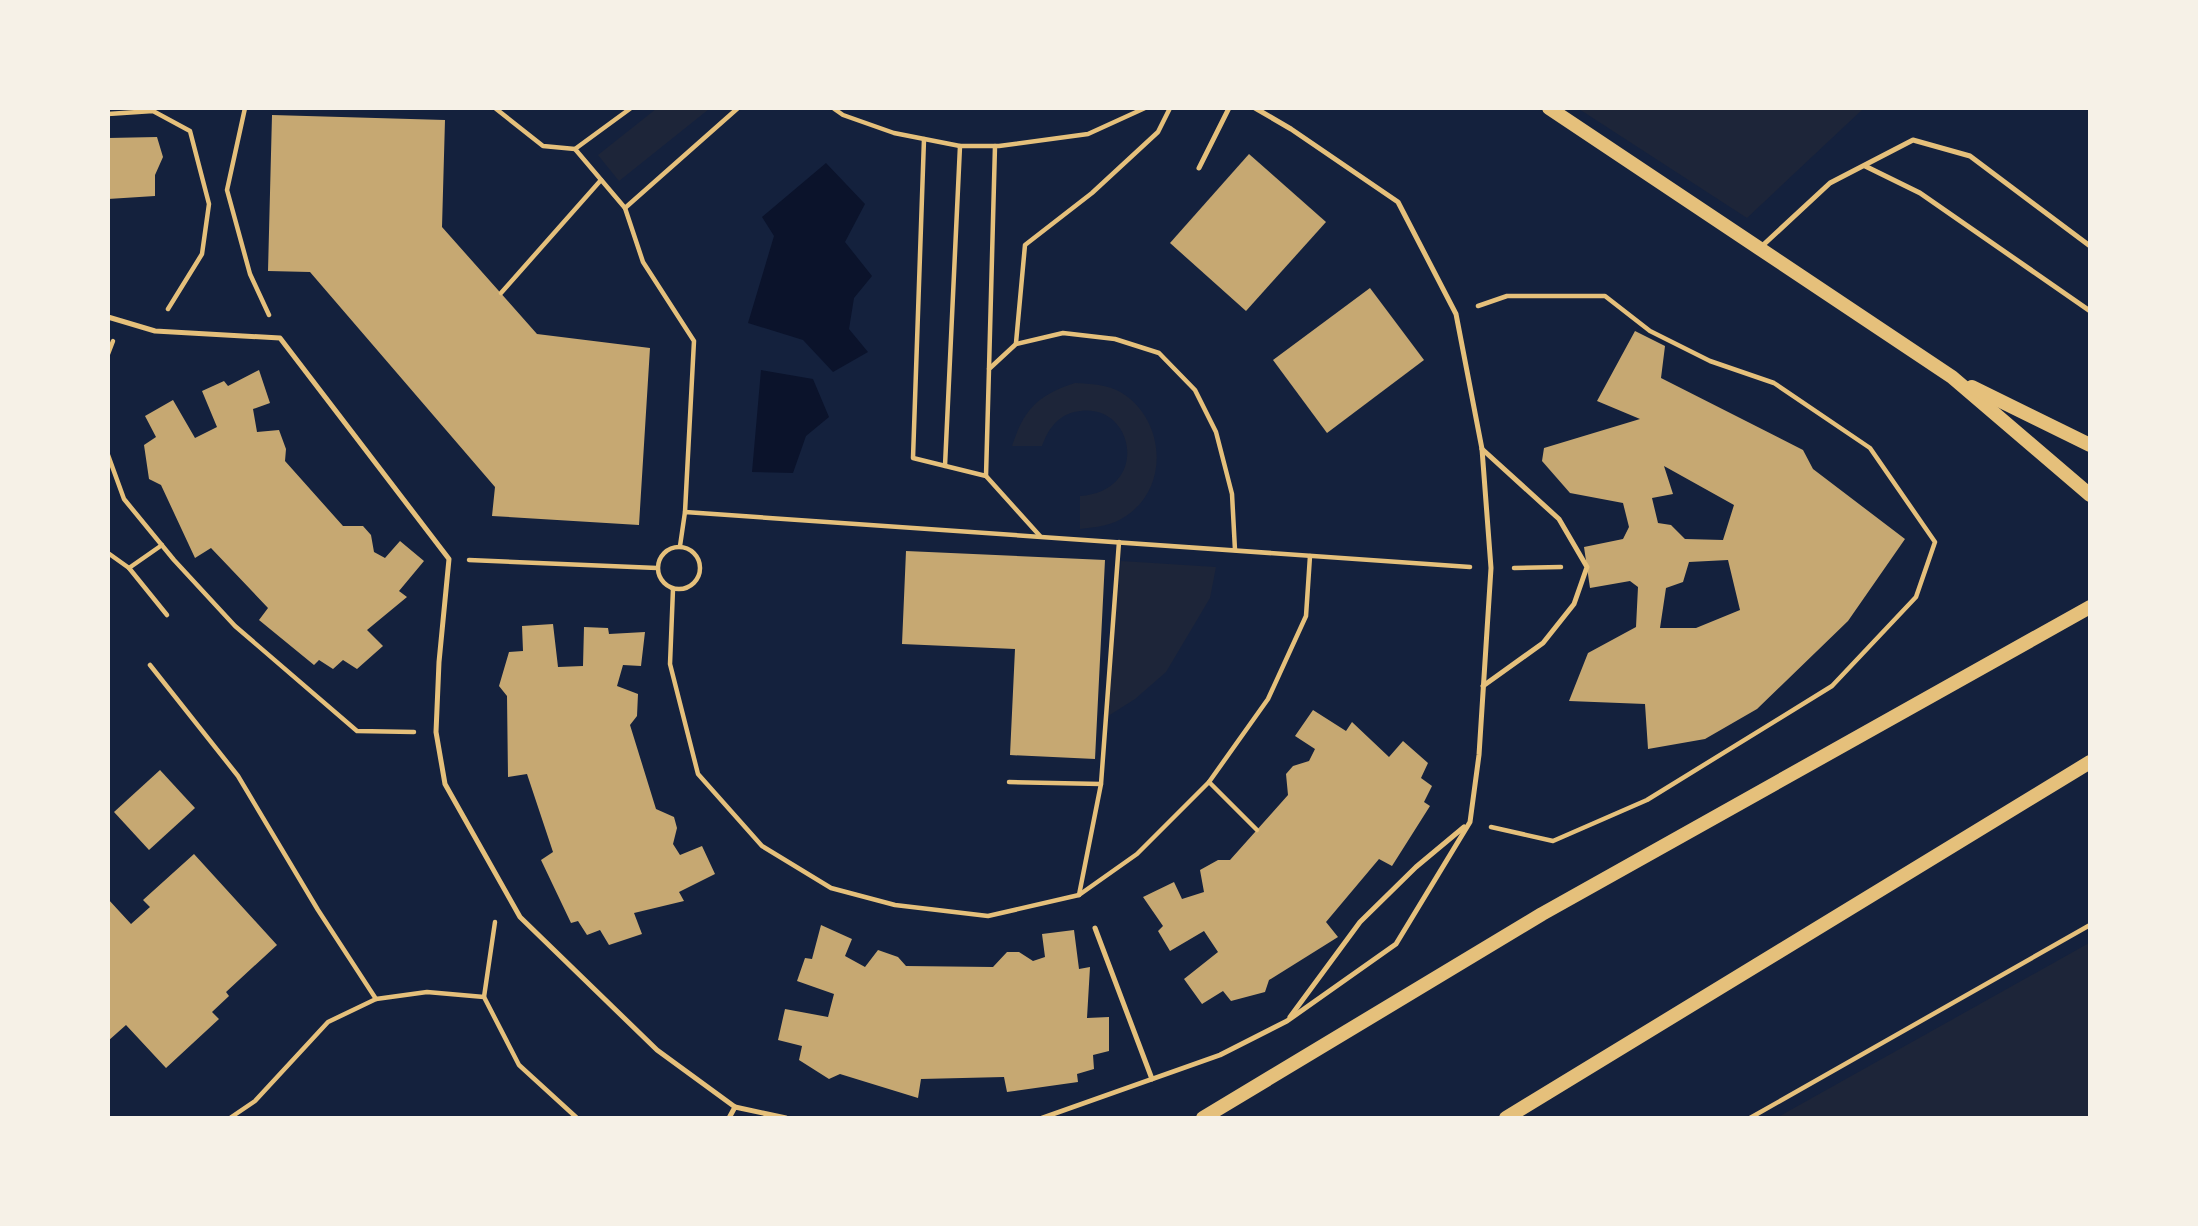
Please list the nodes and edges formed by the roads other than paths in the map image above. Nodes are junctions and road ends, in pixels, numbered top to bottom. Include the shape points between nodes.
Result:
1 (1229, 108) edge
2 (1255, 108) edge
3 (1549, 108) edge
4 (1865, 166) junction
5 (1199, 168) dead end
6 (2090, 246) edge
7 (1760, 249) junction
8 (2090, 311) edge
9 (108, 317) edge
10 (1952, 377) junction
11 (2090, 445) edge
12 (1482, 449) junction
13 (2090, 495) edge
14 (2090, 607) edge
15 (1483, 685) junction
16 (2090, 762) edge
17 (1469, 822) junction
18 (1095, 928) dead end
19 (1287, 1021) junction
20 (1152, 1079) junction
21 (735, 1107) junction
22 (729, 1118) edge
23 (786, 1118) edge
24 (1042, 1118) edge
25 (1203, 1118) edge
26 (1506, 1118) edge

1 - 5 lane
2 - 12 lane via 1398,202 1456,314
3 - 7 main road
4 - 6 lane via 1913,141 1970,156
4 - 7 lane via 1830,183
4 - 8 lane via 1920,193
7 - 10 main road
9 - 21 lane via 155,331 280,338 449,559 436,732 445,784 520,917 657,1050
10 - 11 main road
10 - 13 main road
12 - 15 lane via 1491,568
12 - 15 lane via 1559,519 1587,566 1574,604 1543,643
14 - 25 main road via 1542,914
15 - 17 lane
16 - 26 main road
17 - 19 lane via 1360,922
17 - 19 lane via 1396,944
18 - 20 lane
19 - 20 lane via 1220,1055
20 - 24 lane
21 - 22 lane
21 - 23 lane

